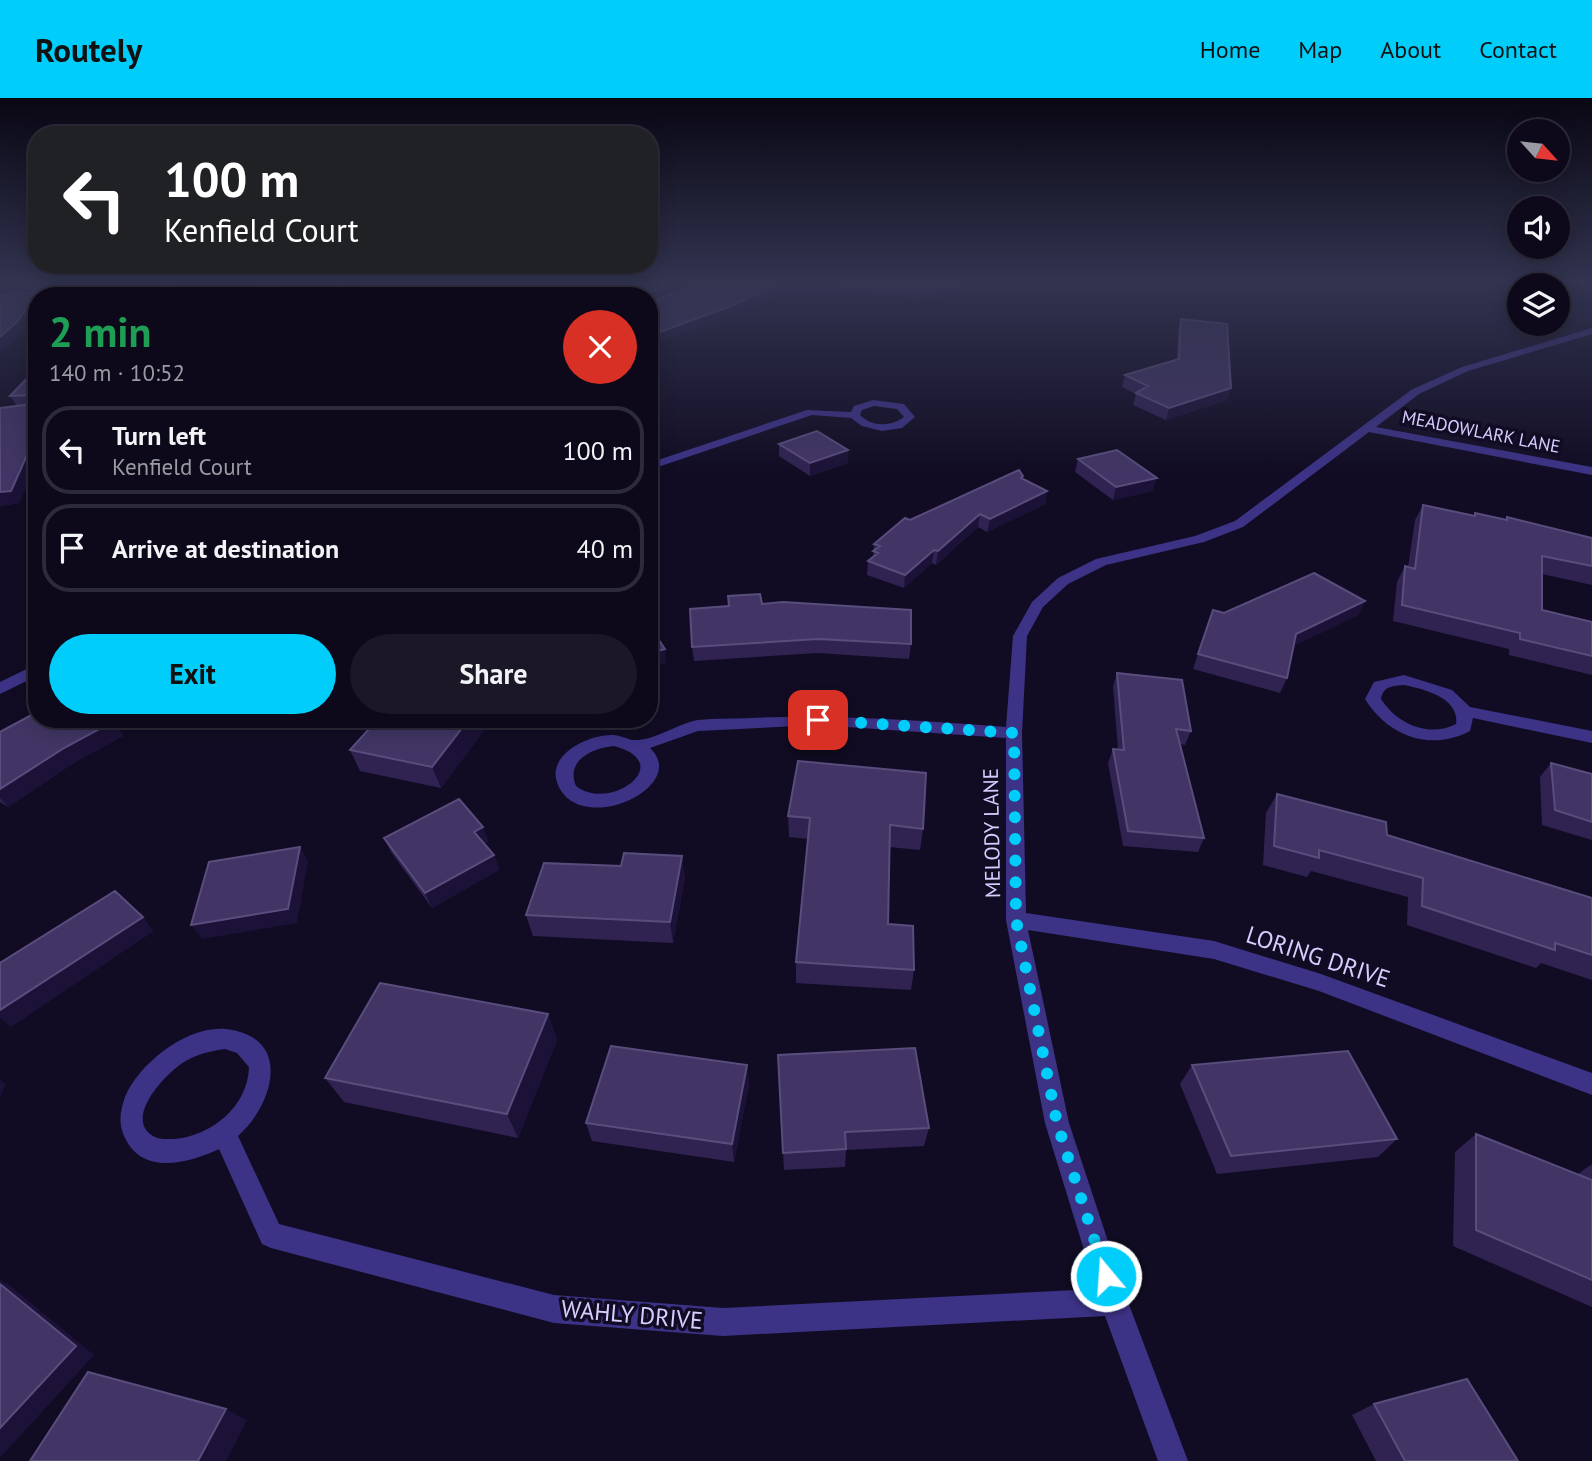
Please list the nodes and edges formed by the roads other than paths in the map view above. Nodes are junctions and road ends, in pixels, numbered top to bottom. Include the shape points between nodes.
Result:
1 (1543, 346) edge
2 (854, 415) dead end
3 (1365, 428) junction
4 (658, 464) edge
5 (1592, 471) edge
6 (28, 674) edge
7 (0, 689) edge
8 (1464, 711) junction
9 (1014, 733) junction
10 (1592, 737) edge
11 (639, 746) junction
12 (1016, 920) junction
13 (1592, 1084) edge
14 (224, 1133) junction
15 (1114, 1302) junction
16 (1173, 1461) edge

1 - 3 street, MELODY LANE via 1465,369 1415,392
2 - 4 street via 811,412
3 - 5 street, MEADOWLARK LANE
3 - 9 street, MELODY LANE via 1239,524 1199,539 1101,562 1063,581 1037,605 1020,636
6 - 7 street
8 - 8 street via 1447,695 1419,683 1390,681 1373,691 1373,699 1386,717 1432,736 1457,733 1467,720
8 - 10 street
9 - 11 street via 818,720 697,726
9 - 12 street, MELODY LANE
11 - 11 street via 614,740 587,746 567,762 564,782 580,798 624,798 646,782 651,772 647,753
12 - 13 street, LORING DRIVE via 1214,950 1321,983
12 - 15 street, MELODY LANE via 1057,1123
14 - 14 street via 242,1116 261,1080 261,1063 254,1050 242,1042 205,1042 165,1063 148,1079 131,1115 133,1132 143,1145 159,1152 203,1145
14 - 15 street, WAHLY DRIVE via 271,1235 554,1309 723,1322
15 - 16 street, MELODY LANE

